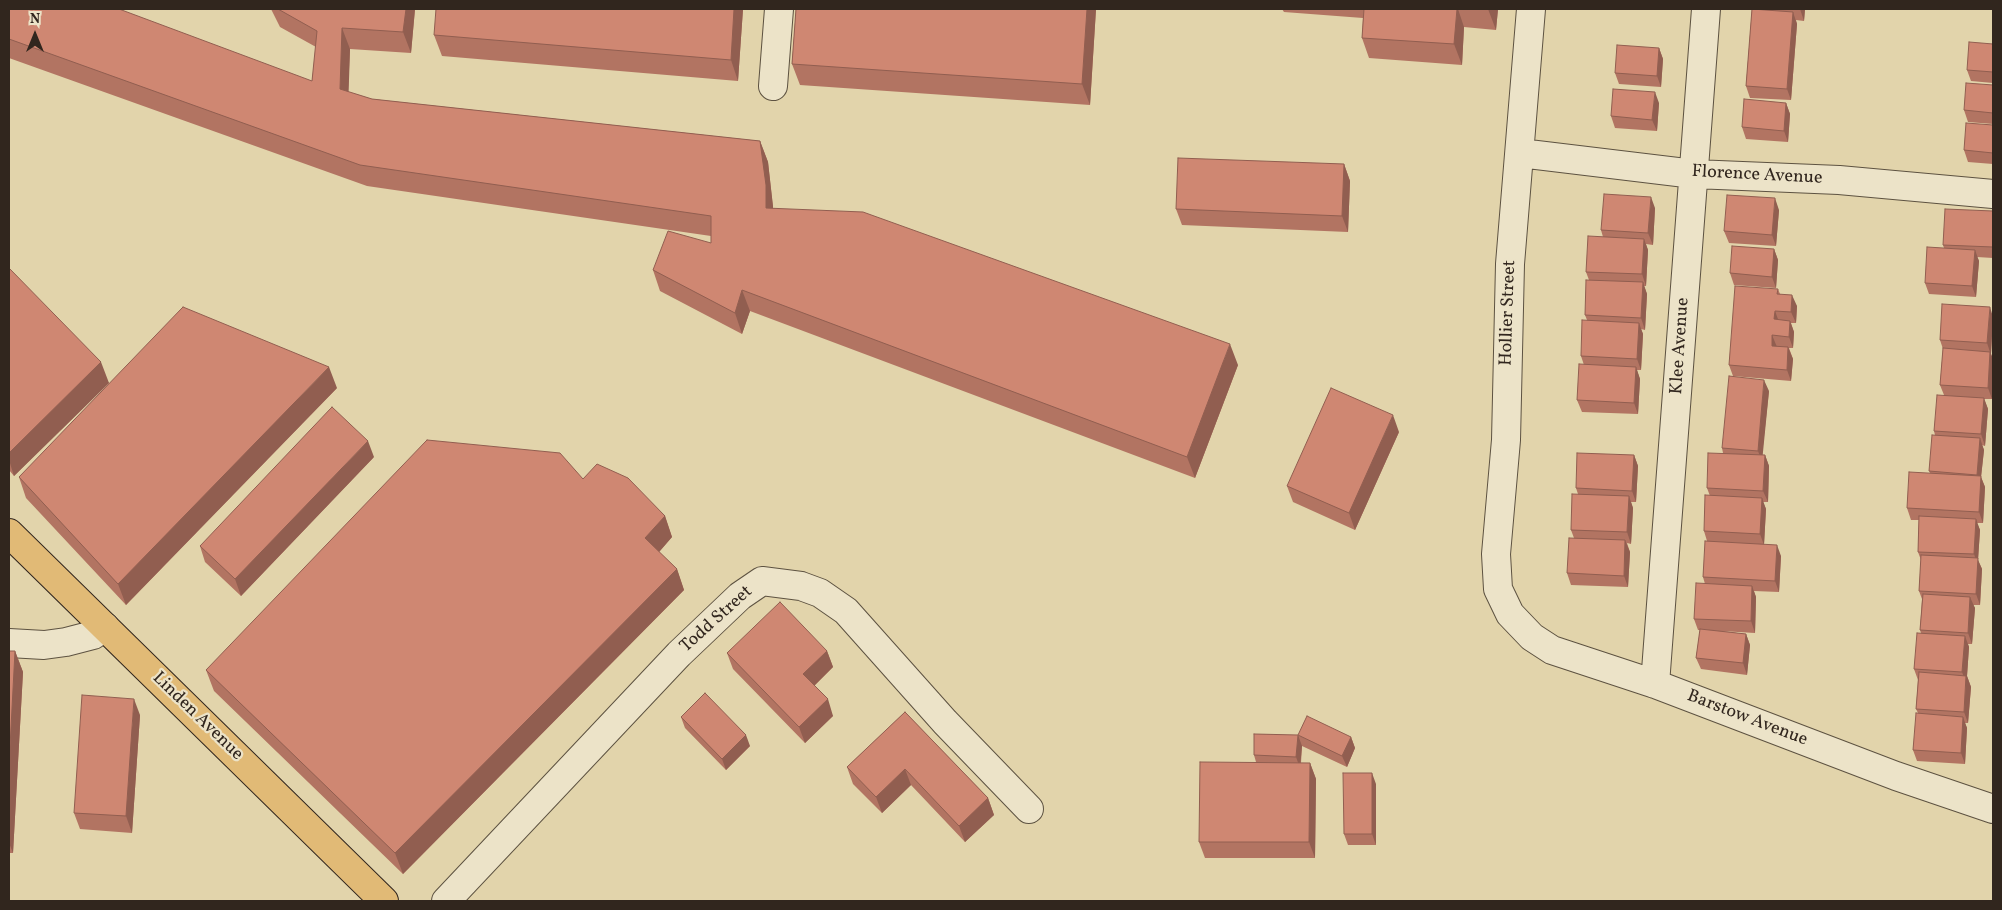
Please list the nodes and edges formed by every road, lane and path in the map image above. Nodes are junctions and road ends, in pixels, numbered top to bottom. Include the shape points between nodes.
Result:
1 (779, 9) edge
2 (1531, 9) edge
3 (1706, 9) edge
4 (773, 86) dead end
5 (1520, 153) junction
6 (1694, 174) junction
7 (1993, 194) edge
8 (9, 533) edge
9 (1510, 614) joint
10 (105, 628) junction
11 (9, 643) edge
12 (1655, 684) junction
13 (1028, 809) dead end
14 (1993, 809) edge
15 (384, 901) edge
16 (446, 901) edge

1 - 4 street
2 - 5 street, Hollier Street
3 - 6 street, Klee Avenue
5 - 6 street, Florence Avenue
5 - 9 street, Hollier Street via 1510,264 1506,440 1496,554 1498,589
6 - 7 street, Florence Avenue via 1839,180
6 - 12 street, Klee Avenue
8 - 10 main road, Linden Avenue
9 - 12 street, Barstow Avenue via 1532,637 1552,650
10 - 11 street via 66,642 44,645
10 - 15 main road, Linden Avenue
12 - 14 street, Barstow Avenue via 1896,776
13 - 16 street, Todd Street via 945,722 846,610 820,593 801,586 762,581 740,596 679,654

